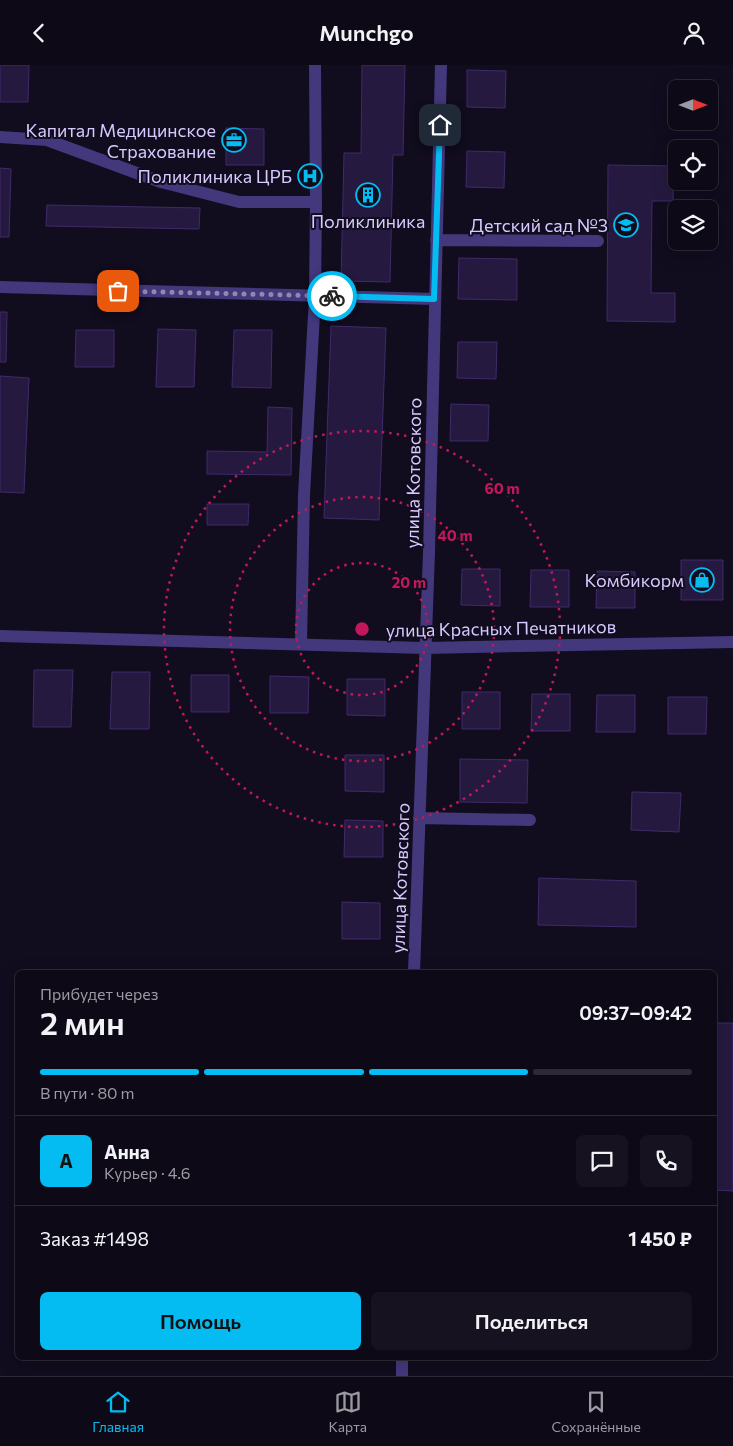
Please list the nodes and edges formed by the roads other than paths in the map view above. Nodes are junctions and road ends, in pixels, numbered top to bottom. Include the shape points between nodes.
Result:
1 (315, 65) edge
2 (441, 65) edge
3 (0, 137) edge
4 (316, 202) junction
5 (436, 240) junction
6 (598, 241) dead end
7 (0, 287) edge
8 (315, 296) junction
9 (434, 299) junction
10 (0, 636) edge
11 (733, 642) edge
12 (301, 644) junction
13 (424, 648) junction
14 (419, 818) junction
15 (530, 820) dead end
16 (414, 970) edge
17 (402, 1360) edge
18 (402, 1376) edge

1 - 4 street
2 - 5 street, улица Котовского
3 - 4 street via 48,140 161,182 239,202
4 - 8 street
5 - 6 street
5 - 9 street, улица Котовского
7 - 8 street
8 - 9 street
8 - 12 street via 304,495
9 - 13 street, улица Котовского
10 - 12 street, улица Красных Печатников
11 - 13 street, улица Красных Печатников
12 - 13 street, улица Красных Печатников
13 - 14 street, улица Котовского
14 - 15 street
14 - 16 street, улица Котовского
17 - 18 street

